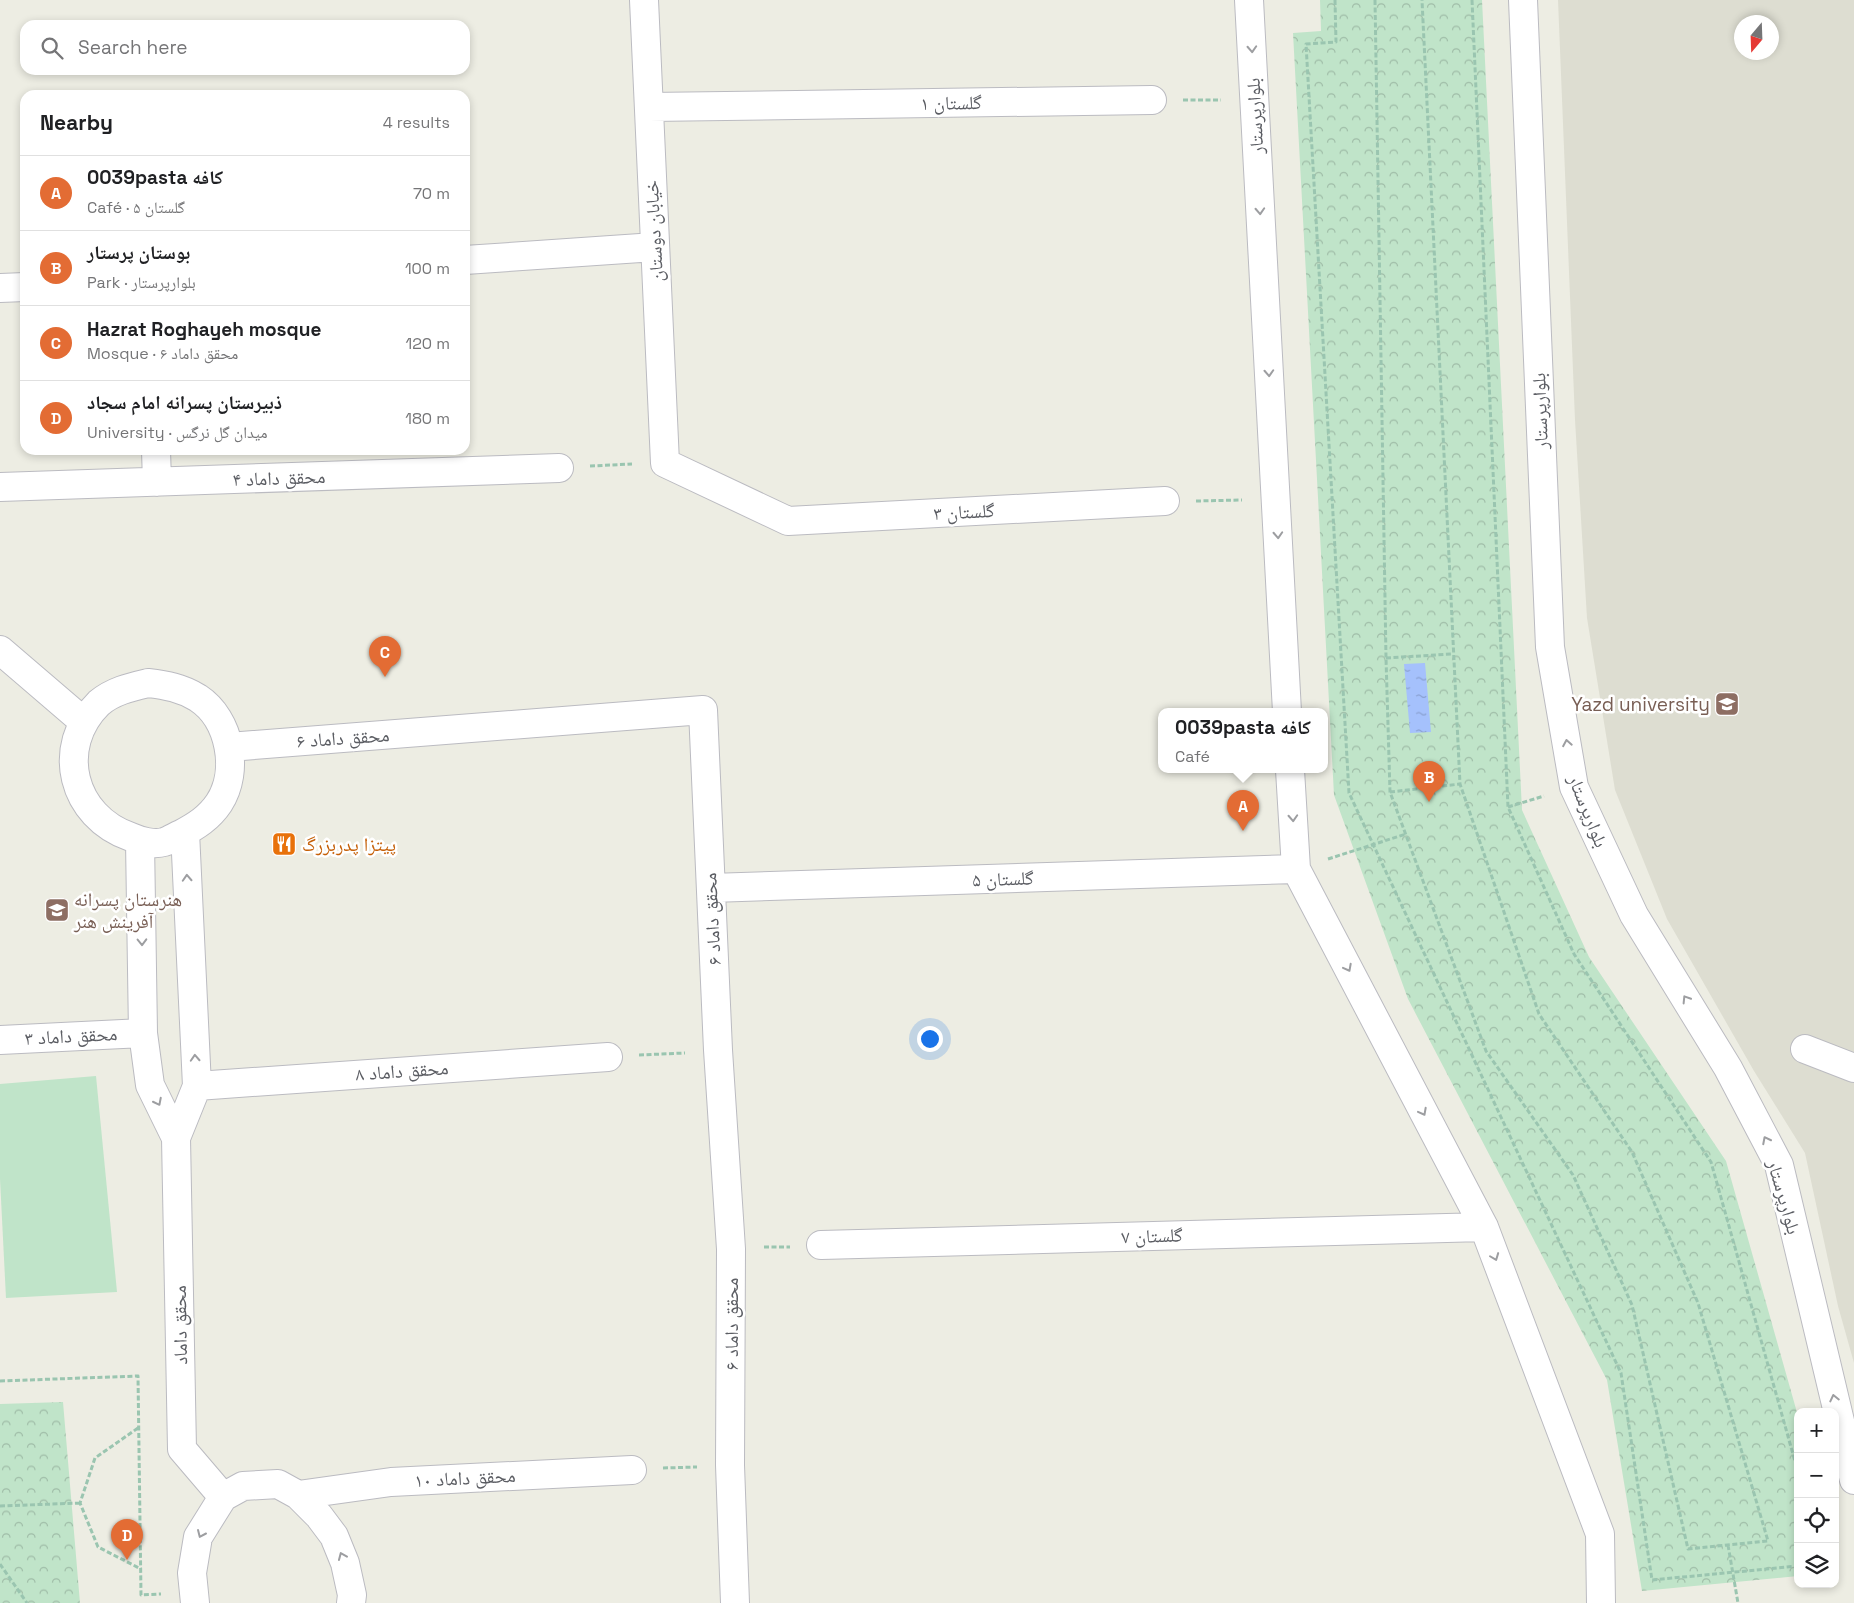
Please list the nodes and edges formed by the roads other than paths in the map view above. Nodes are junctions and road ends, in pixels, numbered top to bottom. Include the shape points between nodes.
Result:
1 (644, 0) edge
2 (1249, 0) edge
3 (1524, 0) edge
4 (1152, 100) road end
5 (648, 107) junction
6 (655, 247) junction
7 (470, 260) edge
8 (20, 287) edge
9 (0, 288) edge
10 (156, 455) edge
11 (665, 462) joint
12 (558, 468) road end
13 (156, 482) junction
14 (0, 487) edge
15 (1165, 501) road end
16 (0, 650) edge
17 (1287, 708) edge
18 (84, 722) junction
19 (229, 747) junction
20 (1290, 773) edge
21 (185, 832) junction
22 (140, 841) junction
23 (1296, 870) junction
24 (711, 888) junction
25 (143, 1033) junction
26 (0, 1040) edge
27 (1805, 1049) dead end
28 (608, 1057) road end
29 (1854, 1068) edge
30 (197, 1086) junction
31 (176, 1138) junction
32 (1484, 1227) junction
33 (821, 1246) road end
34 (632, 1470) road end
35 (1854, 1480) edge
36 (298, 1495) junction
37 (223, 1497) junction
38 (194, 1598) edge
39 (351, 1603) edge
40 (735, 1603) edge
41 (1601, 1603) edge

1 - 5 street, خیابان دوستان
2 -> 17 street, بلوارپرستار
35 -> 3 street, بلوارپرستار via 1779,1165 1728,1068 1634,915 1574,787 1550,647
4 - 5 street, گلستان ۱
5 - 6 street, خیابان دوستان
6 - 7 street
6 - 11 street, خیابان دوستان
8 - 9 street
10 - 13 street
11 - 15 street, گلستان ۳ via 788,521
12 - 13 street, محقق داماد ۴
13 - 14 street, محقق داماد ۴
16 - 18 street
18 - 19 street via 100,702 122,689 148,683 173,686 199,699 219,720
18 - 22 street via 75,743 73,766 78,788 88,808 104,824
19 - 21 street via 230,775 220,802 201,824
19 - 24 street, محقق داماد ۶ via 703,710
20 -> 23 street
21 - 22 street via 162,843
30 -> 21 street, محقق داماد
22 -> 25 street, محقق داماد
23 - 24 street, گلستان ۵
23 -> 32 street
24 - 40 street, محقق داماد ۶ via 731,1249 730,1465
25 - 26 street, محقق داماد ۳
25 -> 31 street, محقق داماد via 150,1085
27 - 29 street
28 - 30 street, محقق داماد ۸
30 - 31 street, محقق داماد
31 - 37 street, محقق داماد via 182,1449
32 - 33 street, گلستان ۷
32 -> 41 street via 1600,1534
34 - 36 street, محقق داماد ۱۰ via 392,1482
36 - 37 street via 278,1484 243,1486
39 -> 36 street via 345,1563 334,1536
37 -> 38 street via 198,1537 192,1573

